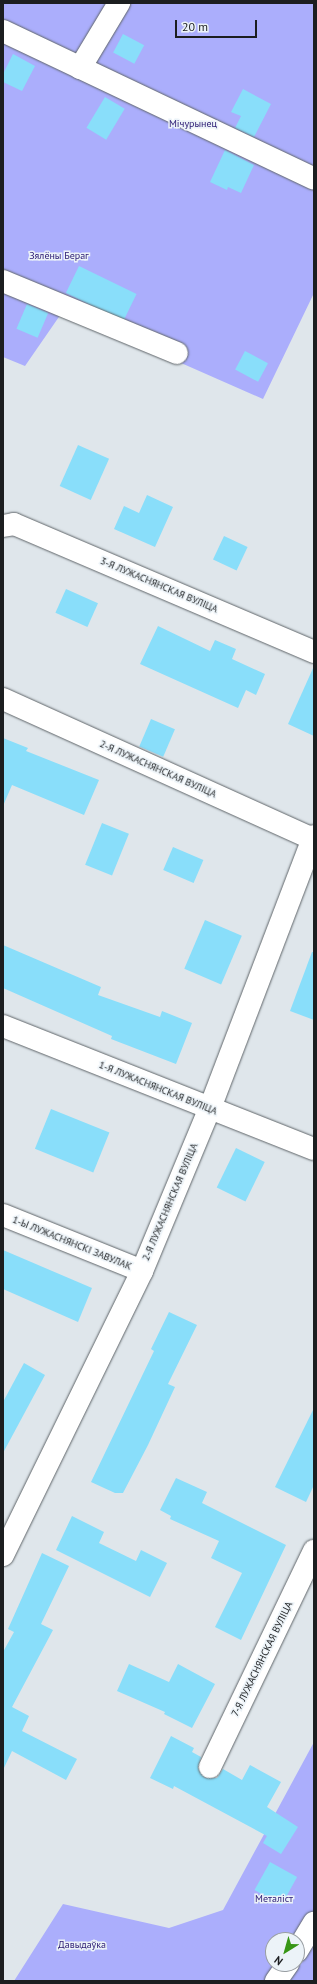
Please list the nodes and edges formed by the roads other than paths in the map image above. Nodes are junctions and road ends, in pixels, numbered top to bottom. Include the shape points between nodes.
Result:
1 (119, 3) edge
2 (3, 31) edge
3 (80, 68) junction
4 (314, 179) edge
5 (3, 281) edge
6 (178, 353) dead end
7 (3, 526) edge
8 (314, 652) edge
9 (3, 699) edge
10 (313, 837) edge
11 (3, 1026) edge
12 (210, 1108) junction
13 (314, 1149) edge
14 (3, 1215) edge
15 (142, 1271) junction
16 (314, 1551) edge
17 (3, 1555) edge
18 (210, 1767) dead end
19 (314, 1923) edge
20 (305, 1938) edge
21 (282, 1972) edge
22 (276, 1981) edge

1 - 3 street
2 - 3 street
3 - 4 street
5 - 6 street
7 - 8 street, 3-Я ЛУЖАСНЯНСКАЯ ВУЛІЦА via 14,524
9 - 10 street, 2-Я ЛУЖАСНЯНСКАЯ ВУЛІЦА
10 - 12 street, 2-Я ЛУЖАСНЯНСКАЯ ВУЛІЦА
11 - 12 street, 1-Я ЛУЖАСНЯНСКАЯ ВУЛІЦА
12 - 13 street, 1-Я ЛУЖАСНЯНСКАЯ ВУЛІЦА
12 - 15 street, 2-Я ЛУЖАСНЯНСКАЯ ВУЛІЦА
14 - 15 street, 1-Ы ЛУЖАСНЯНСКІ ЗАВУЛАК
15 - 17 street, 2-Я ЛУЖАСНЯНСКАЯ ВУЛІЦА
16 - 18 street, 7-Я ЛУЖАСНЯНСКАЯ ВУЛІЦА
19 - 20 street
21 - 22 street

